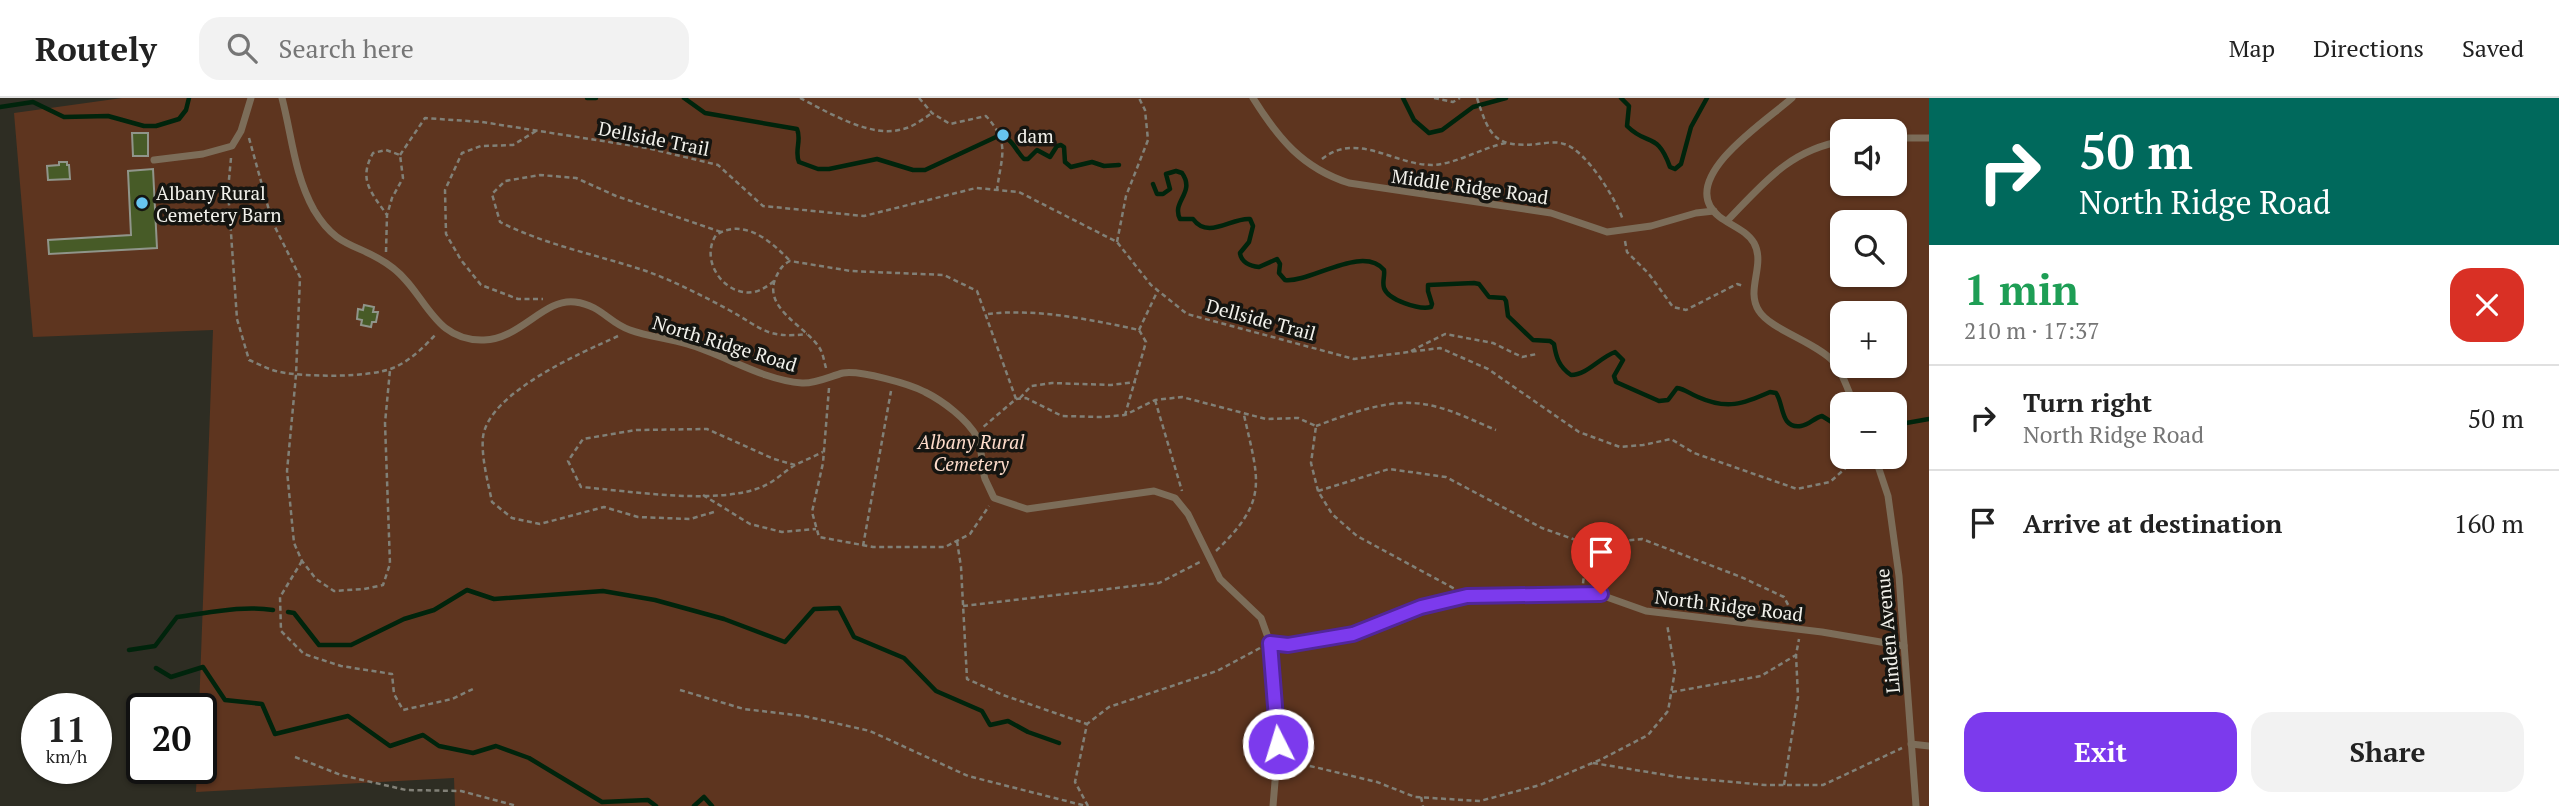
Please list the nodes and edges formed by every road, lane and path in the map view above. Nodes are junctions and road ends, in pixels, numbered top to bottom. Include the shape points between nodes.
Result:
1 (251, 98) edge
2 (282, 98) edge
3 (800, 98) edge
4 (919, 98) edge
5 (1139, 98) edge
6 (1253, 98) edge
7 (1434, 98) edge
8 (1460, 98) edge
9 (1792, 98) edge
10 (1477, 99) edge
11 (932, 113) junction
12 (244, 121) junction
13 (536, 131) junction
14 (1907, 138) edge
15 (1929, 138) edge
16 (1506, 143) junction
17 (1830, 144) edge
18 (232, 146) junction
19 (400, 155) junction
20 (154, 160) dead end
21 (1313, 167) junction
22 (997, 190) junction
23 (1714, 211) junction
24 (387, 215) junction
25 (1727, 221) junction
26 (1625, 230) junction
27 (721, 232) junction
28 (1117, 242) junction
29 (790, 261) junction
30 (386, 263) junction
31 (774, 281) junction
32 (1158, 290) junction
33 (1754, 290) junction
34 (557, 304) junction
35 (987, 315) junction
36 (443, 327) junction
37 (630, 330) junction
38 (1139, 330) junction
39 (807, 334) junction
40 (1408, 352) junction
41 (1537, 354) dead end
42 (390, 370) junction
43 (296, 375) junction
44 (829, 377) junction
45 (892, 381) junction
46 (1136, 382) junction
47 (1848, 392) edge
48 (1018, 398) junction
49 (1155, 400) junction
50 (1244, 414) junction
51 (1125, 415) junction
52 (1315, 426) junction
53 (1496, 430) dead end
54 (975, 434) junction
55 (824, 452) junction
56 (795, 465) junction
57 (1845, 469) edge
58 (1879, 469) edge
59 (1318, 491) junction
60 (703, 495) junction
61 (994, 498) junction
62 (714, 512) dead end
63 (1188, 514) junction
64 (817, 528) junction
65 (957, 541) junction
66 (1587, 544) junction
67 (863, 546) junction
68 (1209, 557) junction
69 (302, 561) junction
70 (1582, 594) junction
71 (1467, 596) junction
72 (963, 606) junction
73 (1665, 614) junction
74 (1801, 630) junction
75 (1270, 643) junction
76 (1904, 646) junction
77 (1796, 655) junction
78 (473, 689) dead end
79 (680, 690) dead end
80 (1671, 692) junction
81 (1087, 724) junction
82 (1912, 744) junction
83 (1929, 746) edge
84 (295, 757) dead end
85 (1277, 759) junction
86 (1593, 763) junction
87 (1784, 785) junction
88 (1421, 797) junction
89 (517, 806) edge
90 (1087, 806) edge
91 (1273, 806) edge
92 (1423, 806) edge
93 (1916, 806) edge

1 - 12 lane
2 - 30 lane via 297,170 321,220 338,240
3 - 11 path via 847,122 886,131 904,129
4 - 11 path
5 - 28 path via 1148,140 1126,196
6 - 21 lane, Middle Ridge Road via 1278,136
7 - 8 path via 1453,102
9 - 23 lane via 1720,162 1707,189
10 - 16 path via 1490,133
11 - 22 path via 950,124 986,116 998,130 1003,146
12 - 18 lane
12 - 43 path via 272,221 300,277
13 - 19 path, Dellside Trail via 425,118
13 - 22 path, Dellside Trail via 647,148 718,165 763,206 864,216 976,188
13 - 34 path via 513,145 481,146 462,153 445,190 446,234 481,285 518,299 551,299
14 - 15 lane
16 - 21 path via 1432,164 1345,148
16 - 26 path via 1561,143 1576,150 1614,197
17 - 25 lane via 1795,156
18 - 20 lane
18 - 43 path via 228,190 237,319 249,360
19 - 24 path via 403,178
19 - 24 path via 386,150 373,153 366,165 367,187
21 - 26 lane, Middle Ridge Road via 1362,186 1551,213 1607,232
22 - 28 path, Dellside Trail via 1019,192
23 - 25 lane
23 - 26 lane, Middle Ridge Road
24 - 30 path
25 - 33 lane via 1756,248
26 - 33 path via 1627,252 1673,307 1686,310 1737,284
27 - 29 path via 753,233
27 - 31 path via 709,253 711,264 725,282 752,292
27 - 39 path via 576,178 540,175 505,181 492,194 499,222 524,234 649,272 768,334
28 - 32 path, Dellside Trail
29 - 31 path
29 - 35 path via 851,271 944,275 977,291
30 - 36 lane
31 - 39 path via 778,305
32 - 38 path
32 - 40 path, Dellside Trail via 1187,314 1354,359
33 - 47 lane via 1756,306 1764,317 1834,362
34 - 36 lane via 516,331 491,340 470,339
34 - 37 lane, North Ridge Road via 584,303
35 - 38 path via 1007,312
35 - 48 path
36 - 42 path
37 - 44 lane, North Ridge Road via 688,344 764,374 804,384
37 - 62 path via 563,361 519,389 494,412 483,436 492,502 512,518 540,524 604,508 638,517 690,519
38 - 46 path via 1146,342
39 - 44 path via 820,348
40 - 41 path via 1445,334 1493,343 1522,357
40 - 57 path, Dellside Trail via 1440,348 1488,369 1579,432 1620,447 1671,439 1694,453 1797,489 1830,482
42 - 43 path
42 - 69 path via 384,423 390,564 383,585 334,591 316,579
43 - 69 path via 287,471 294,543
44 - 45 lane, North Ridge Road via 847,372
44 - 55 path
45 - 54 lane, North Ridge Road via 926,393 962,418
45 - 67 path
46 - 48 path via 1052,383 1031,386
46 - 51 path
48 - 51 path via 1062,416
48 - 54 path
49 - 50 path via 1182,397
49 - 51 path
49 - 63 path
50 - 52 path via 1298,418
50 - 68 path via 1256,492 1249,513
52 - 53 path via 1359,411 1411,402 1449,410
52 - 59 path via 1311,463
54 - 61 lane
55 - 56 path
55 - 64 path via 812,512
56 - 60 path via 764,486
56 - 60 path via 707,429 636,430 583,439 568,461 581,487
58 - 76 lane, Linden Avenue via 1888,496
59 - 66 path via 1389,468 1446,477 1542,528
59 - 71 path via 1332,514 1357,536
60 - 64 path via 750,524 782,531
61 - 63 lane via 1027,509 1154,491 1175,498
61 - 65 path via 970,534
63 - 68 lane
64 - 67 path via 819,537
65 - 67 path via 946,547
65 - 72 path
66 - 70 path
66 - 74 path via 1642,539 1741,577 1784,597
68 - 72 path via 1159,583
68 - 75 lane via 1220,579 1261,618
69 - 78 path via 281,597 281,631 304,654 341,666 392,674 394,694 403,710 452,699
70 - 71 lane, North Ridge Road
70 - 73 lane, North Ridge Road via 1601,594
71 - 75 lane, North Ridge Road via 1421,607 1353,634 1288,645
72 - 81 path via 967,679
73 - 74 lane, North Ridge Road
73 - 80 path via 1675,671
74 - 76 lane, North Ridge Road
74 - 77 path
75 - 81 path via 1217,671 1109,707
75 - 85 lane
76 - 82 lane, Linden Avenue
77 - 80 path via 1761,676
77 - 87 path via 1798,697
79 - 90 path via 744,709 870,731 968,776
80 - 86 path via 1668,711 1648,735
81 - 90 path via 1075,782
82 - 83 lane
82 - 87 path via 1823,785
82 - 93 lane, Linden Avenue
84 - 89 path via 341,775 406,789 461,792
85 - 88 path
85 - 91 lane
86 - 87 path
86 - 88 path via 1540,785 1480,801
88 - 92 path

